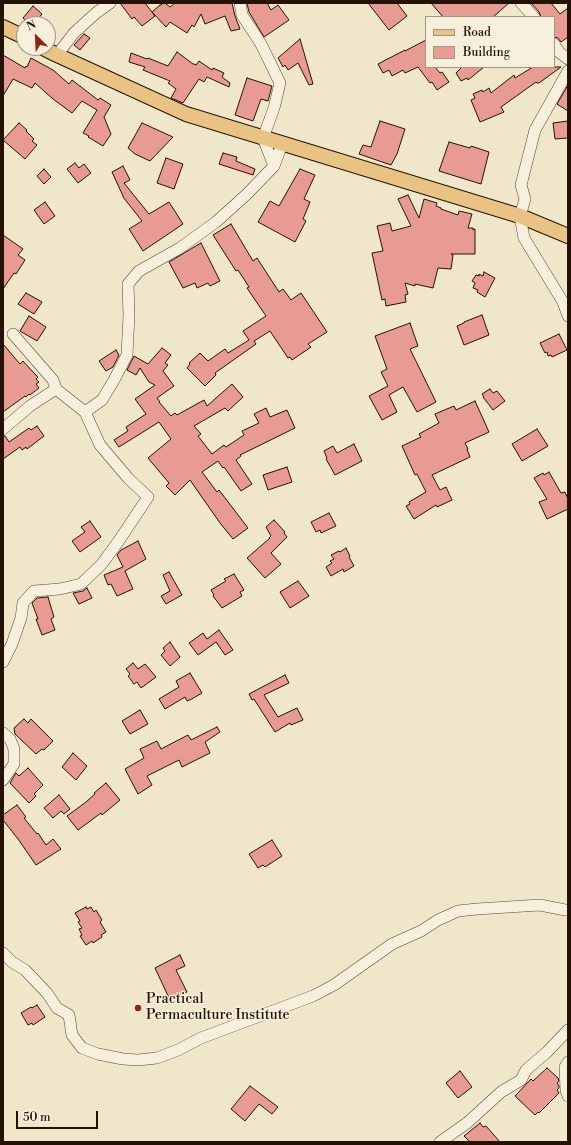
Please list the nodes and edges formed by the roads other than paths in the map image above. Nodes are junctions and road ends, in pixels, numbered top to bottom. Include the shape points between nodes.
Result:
1 (110, 3) edge
2 (240, 3) edge
3 (521, 3) edge
4 (533, 16) edge
5 (3, 27) edge
6 (16, 34) edge
7 (555, 46) edge
8 (57, 55) joint
9 (568, 59) edge
10 (568, 71) edge
11 (263, 138) junction
12 (282, 144) junction
13 (274, 166) junction
14 (520, 216) junction
15 (568, 236) edge
16 (568, 316) edge
17 (13, 334) dead end
18 (56, 389) junction
19 (85, 412) junction
20 (3, 429) edge
21 (3, 662) edge
22 (3, 733) edge
23 (3, 780) edge
24 (568, 910) edge
25 (3, 954) edge
26 (568, 1030) edge
27 (568, 1062) edge
28 (568, 1096) edge
29 (440, 1142) edge

1 - 8 street via 74,33
2 - 11 street via 242,15 262,44 280,83
3 - 4 street
5 - 6 main road
7 - 9 street
8 - 11 main road via 186,114
10 - 14 street via 535,130 521,185 525,199
11 - 12 main road
11 - 13 street
12 - 13 street
12 - 14 main road
13 - 19 street via 216,222 140,272 128,284 127,355 102,400
14 - 15 main road
14 - 16 street via 524,238 563,302
17 - 18 street via 53,380
18 - 19 street
18 - 20 street via 30,406
19 - 21 street via 100,444 128,478 148,497 101,565 81,584 34,591 23,603 15,638
22 - 23 street via 10,739 14,749 14,764
24 - 25 street via 540,905 458,911 392,944 334,985 313,996 201,1038 157,1058 138,1060 98,1054 82,1048 72,1034 69,1015 57,1008 47,992 25,970
26 - 29 street via 526,1070 522,1080 501,1092 467,1123
27 - 28 street via 565,1067

